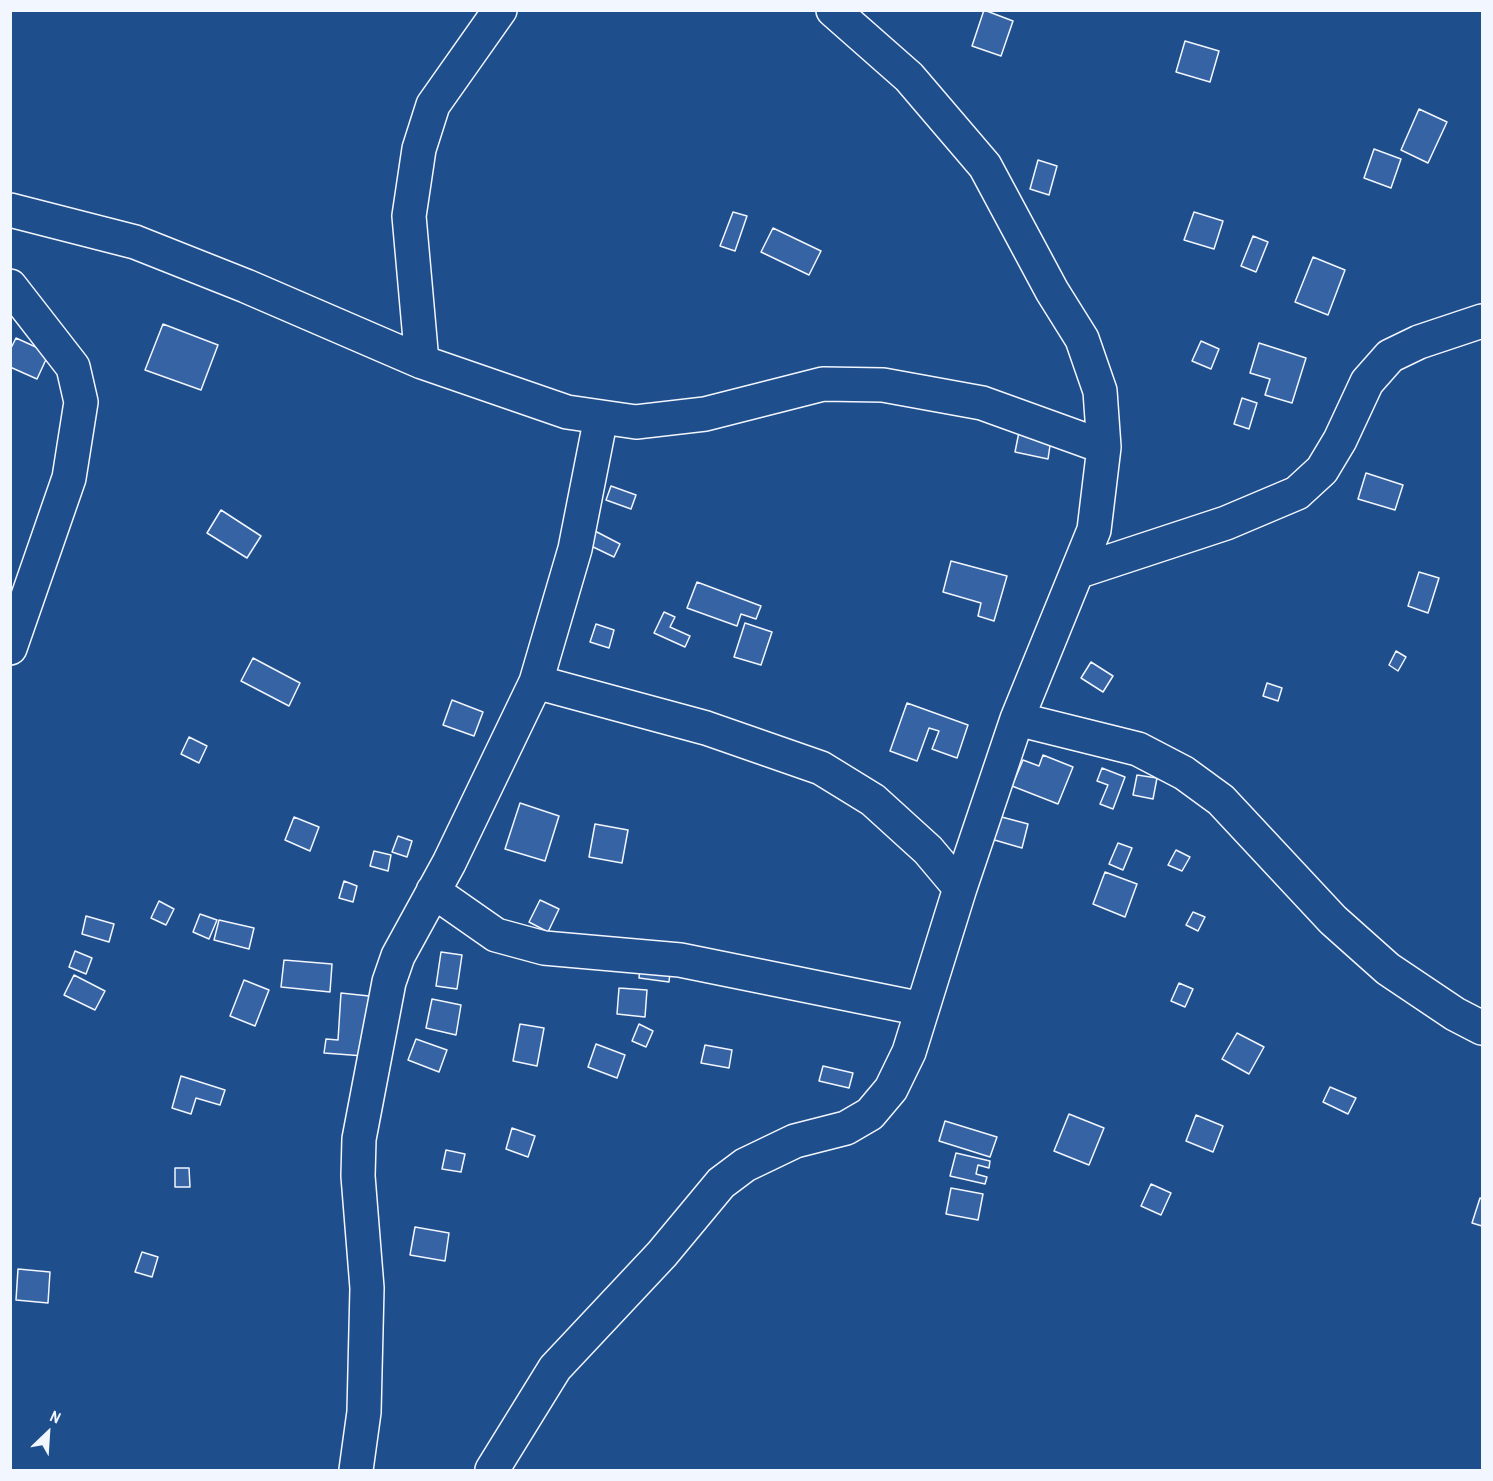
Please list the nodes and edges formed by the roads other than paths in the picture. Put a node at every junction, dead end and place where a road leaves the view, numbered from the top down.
1 (500, 10) edge
2 (833, 10) edge
3 (10, 210) edge
4 (10, 286) edge
5 (1482, 321) edge
6 (422, 362) junction
7 (601, 417) junction
8 (1104, 447) junction
9 (1077, 572) junction
10 (10, 648) edge
11 (536, 682) junction
12 (1017, 719) junction
13 (960, 888) junction
14 (433, 891) junction
15 (922, 1009) junction
16 (1482, 1028) edge
17 (356, 1470) edge
18 (492, 1470) edge

1 - 6 street
2 - 8 street
3 - 6 street
4 - 10 street
5 - 9 street
6 - 7 street
7 - 8 street
7 - 11 street
8 - 9 street
9 - 12 street
11 - 13 street
11 - 14 street
12 - 13 street
12 - 16 street
13 - 15 street
14 - 15 street
14 - 17 street
15 - 18 street

